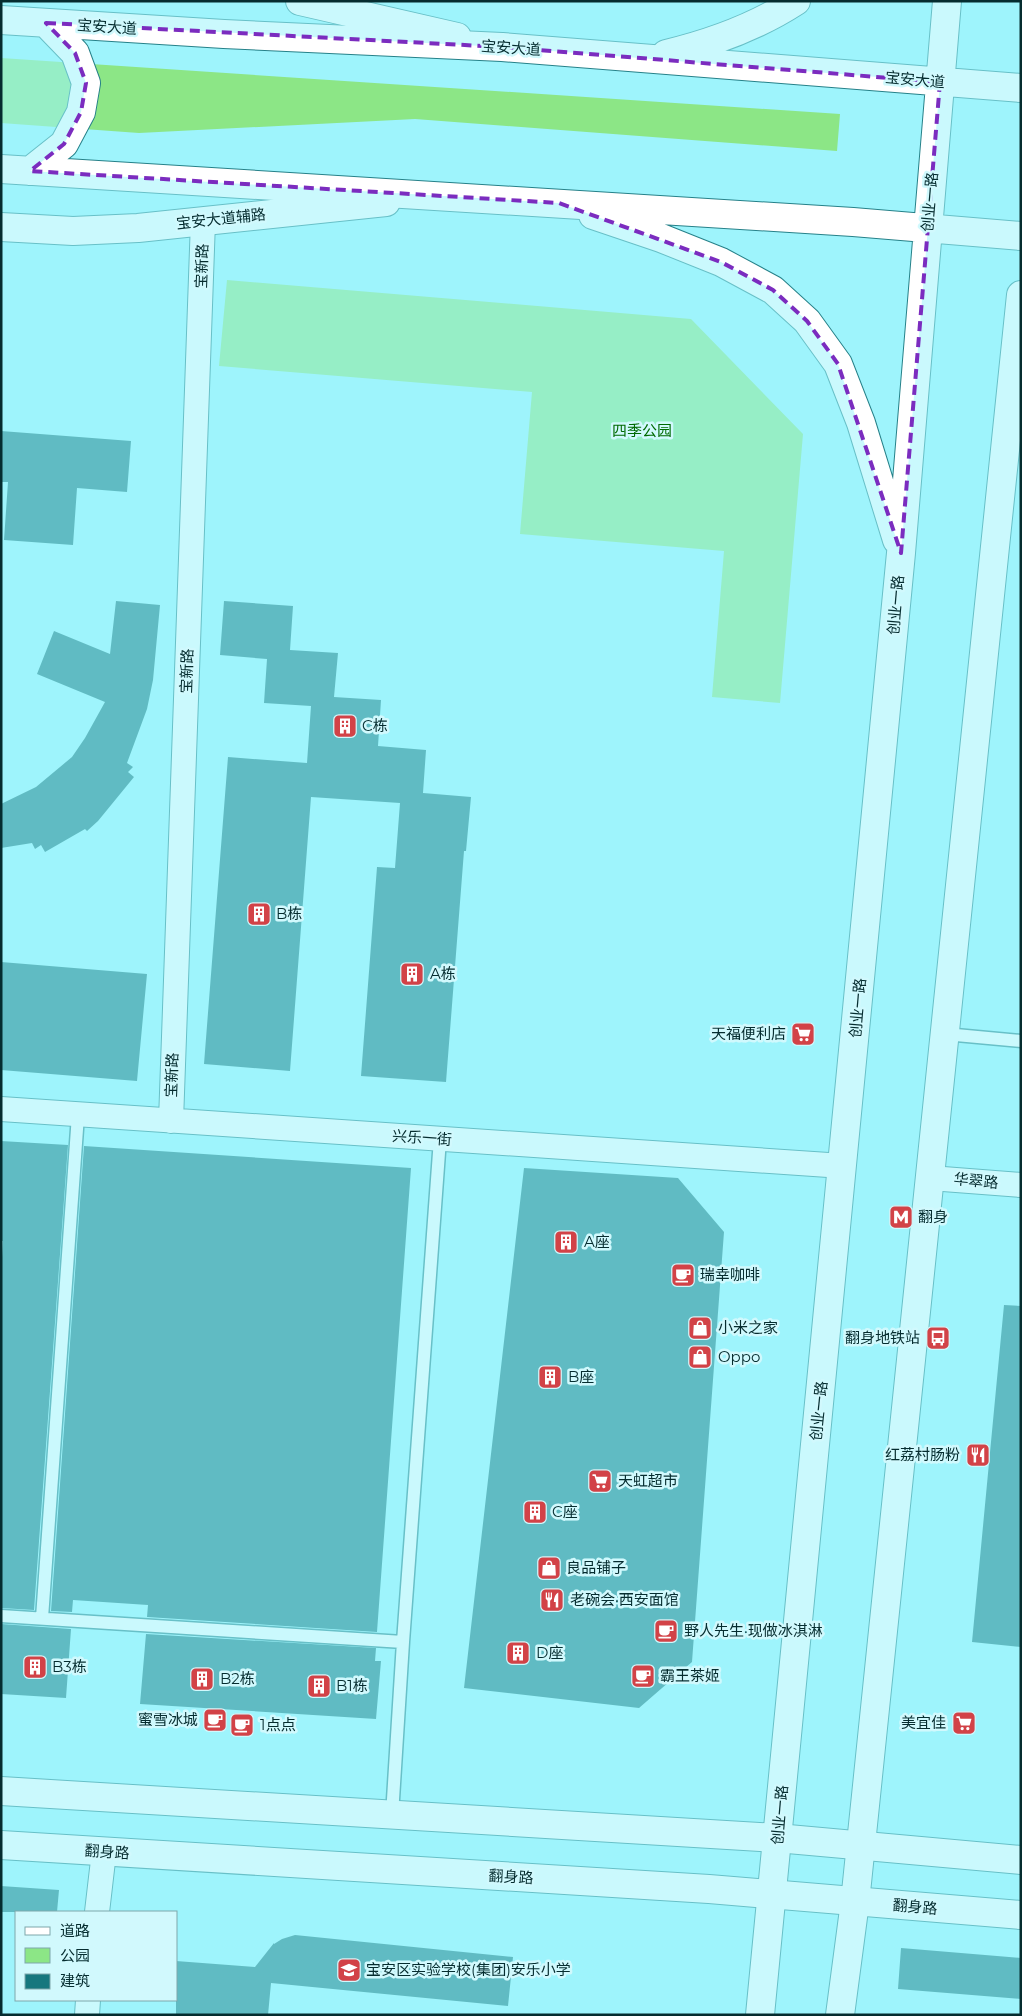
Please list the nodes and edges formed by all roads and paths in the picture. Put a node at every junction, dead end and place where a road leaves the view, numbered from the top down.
1 (300, 1) edge
2 (796, 1) edge
3 (947, 1) edge
4 (1, 20) edge
5 (46, 23) junction
6 (502, 47) junction
7 (645, 58) junction
8 (940, 82) junction
9 (1021, 88) edge
10 (1, 169) edge
11 (30, 171) junction
12 (441, 198) junction
13 (559, 203) junction
14 (203, 221) junction
15 (1, 226) edge
16 (928, 228) junction
17 (1021, 236) edge
18 (1021, 296) edge
19 (1021, 435) edge
20 (1000, 498) junction
21 (901, 553) junction
22 (945, 1034) junction
23 (1021, 1040) edge
24 (1, 1109) edge
25 (78, 1115) junction
26 (171, 1120) junction
27 (440, 1139) junction
28 (843, 1166) junction
29 (930, 1178) junction
30 (1021, 1185) edge
31 (1, 1616) edge
32 (42, 1618) junction
33 (403, 1642) junction
34 (1, 1791) edge
35 (392, 1815) junction
36 (777, 1838) junction
37 (861, 1844) junction
38 (1, 1845) edge
39 (104, 1852) junction
40 (1021, 1860) edge
41 (772, 1893) junction
42 (855, 1902) junction
43 (97, 1911) edge
44 (1021, 1916) edge
45 (88, 2001) edge
46 (87, 2015) edge
47 (760, 2015) edge
48 (840, 2015) edge

1 - 6 main road
2 - 7 main road
3 - 8 main road, 创业一路
4 - 5 main road, 宝安大道
5 - 6 main road, 宝安大道
5 - 11 main road
6 - 7 main road, 宝安大道
7 - 8 main road, 宝安大道
8 - 9 main road, 宝安大道
8 - 16 main road, 创业一路
10 - 11 main road
11 - 12 main road
12 - 13 main road
12 - 14 main road, 宝安大道辅路
13 - 16 main road
13 - 21 main road
14 - 15 main road, 宝安大道辅路
14 - 26 street, 宝新路
16 - 17 main road
16 - 21 main road, 创业一路
18 - 20 main road
19 - 20 main road
20 - 22 main road
21 - 28 main road, 创业一路
22 - 23 lane
22 - 29 main road
24 - 25 street, 兴乐一街
25 - 26 street, 兴乐一街
25 - 32 lane
26 - 27 street, 兴乐一街
27 - 28 street, 兴乐一街
27 - 33 lane
28 - 36 main road, 创业一路
29 - 30 street, 华翠路
29 - 37 main road
31 - 32 lane
32 - 33 lane
33 - 35 lane
34 - 35 main road
35 - 36 main road
36 - 37 main road
36 - 41 main road, 创业一路
37 - 40 main road
37 - 42 main road
38 - 39 main road, 翻身路
39 - 41 main road, 翻身路
39 - 43 street
41 - 42 main road, 翻身路
41 - 47 main road, 创业一路
42 - 44 main road, 翻身路
42 - 48 main road
45 - 46 street

